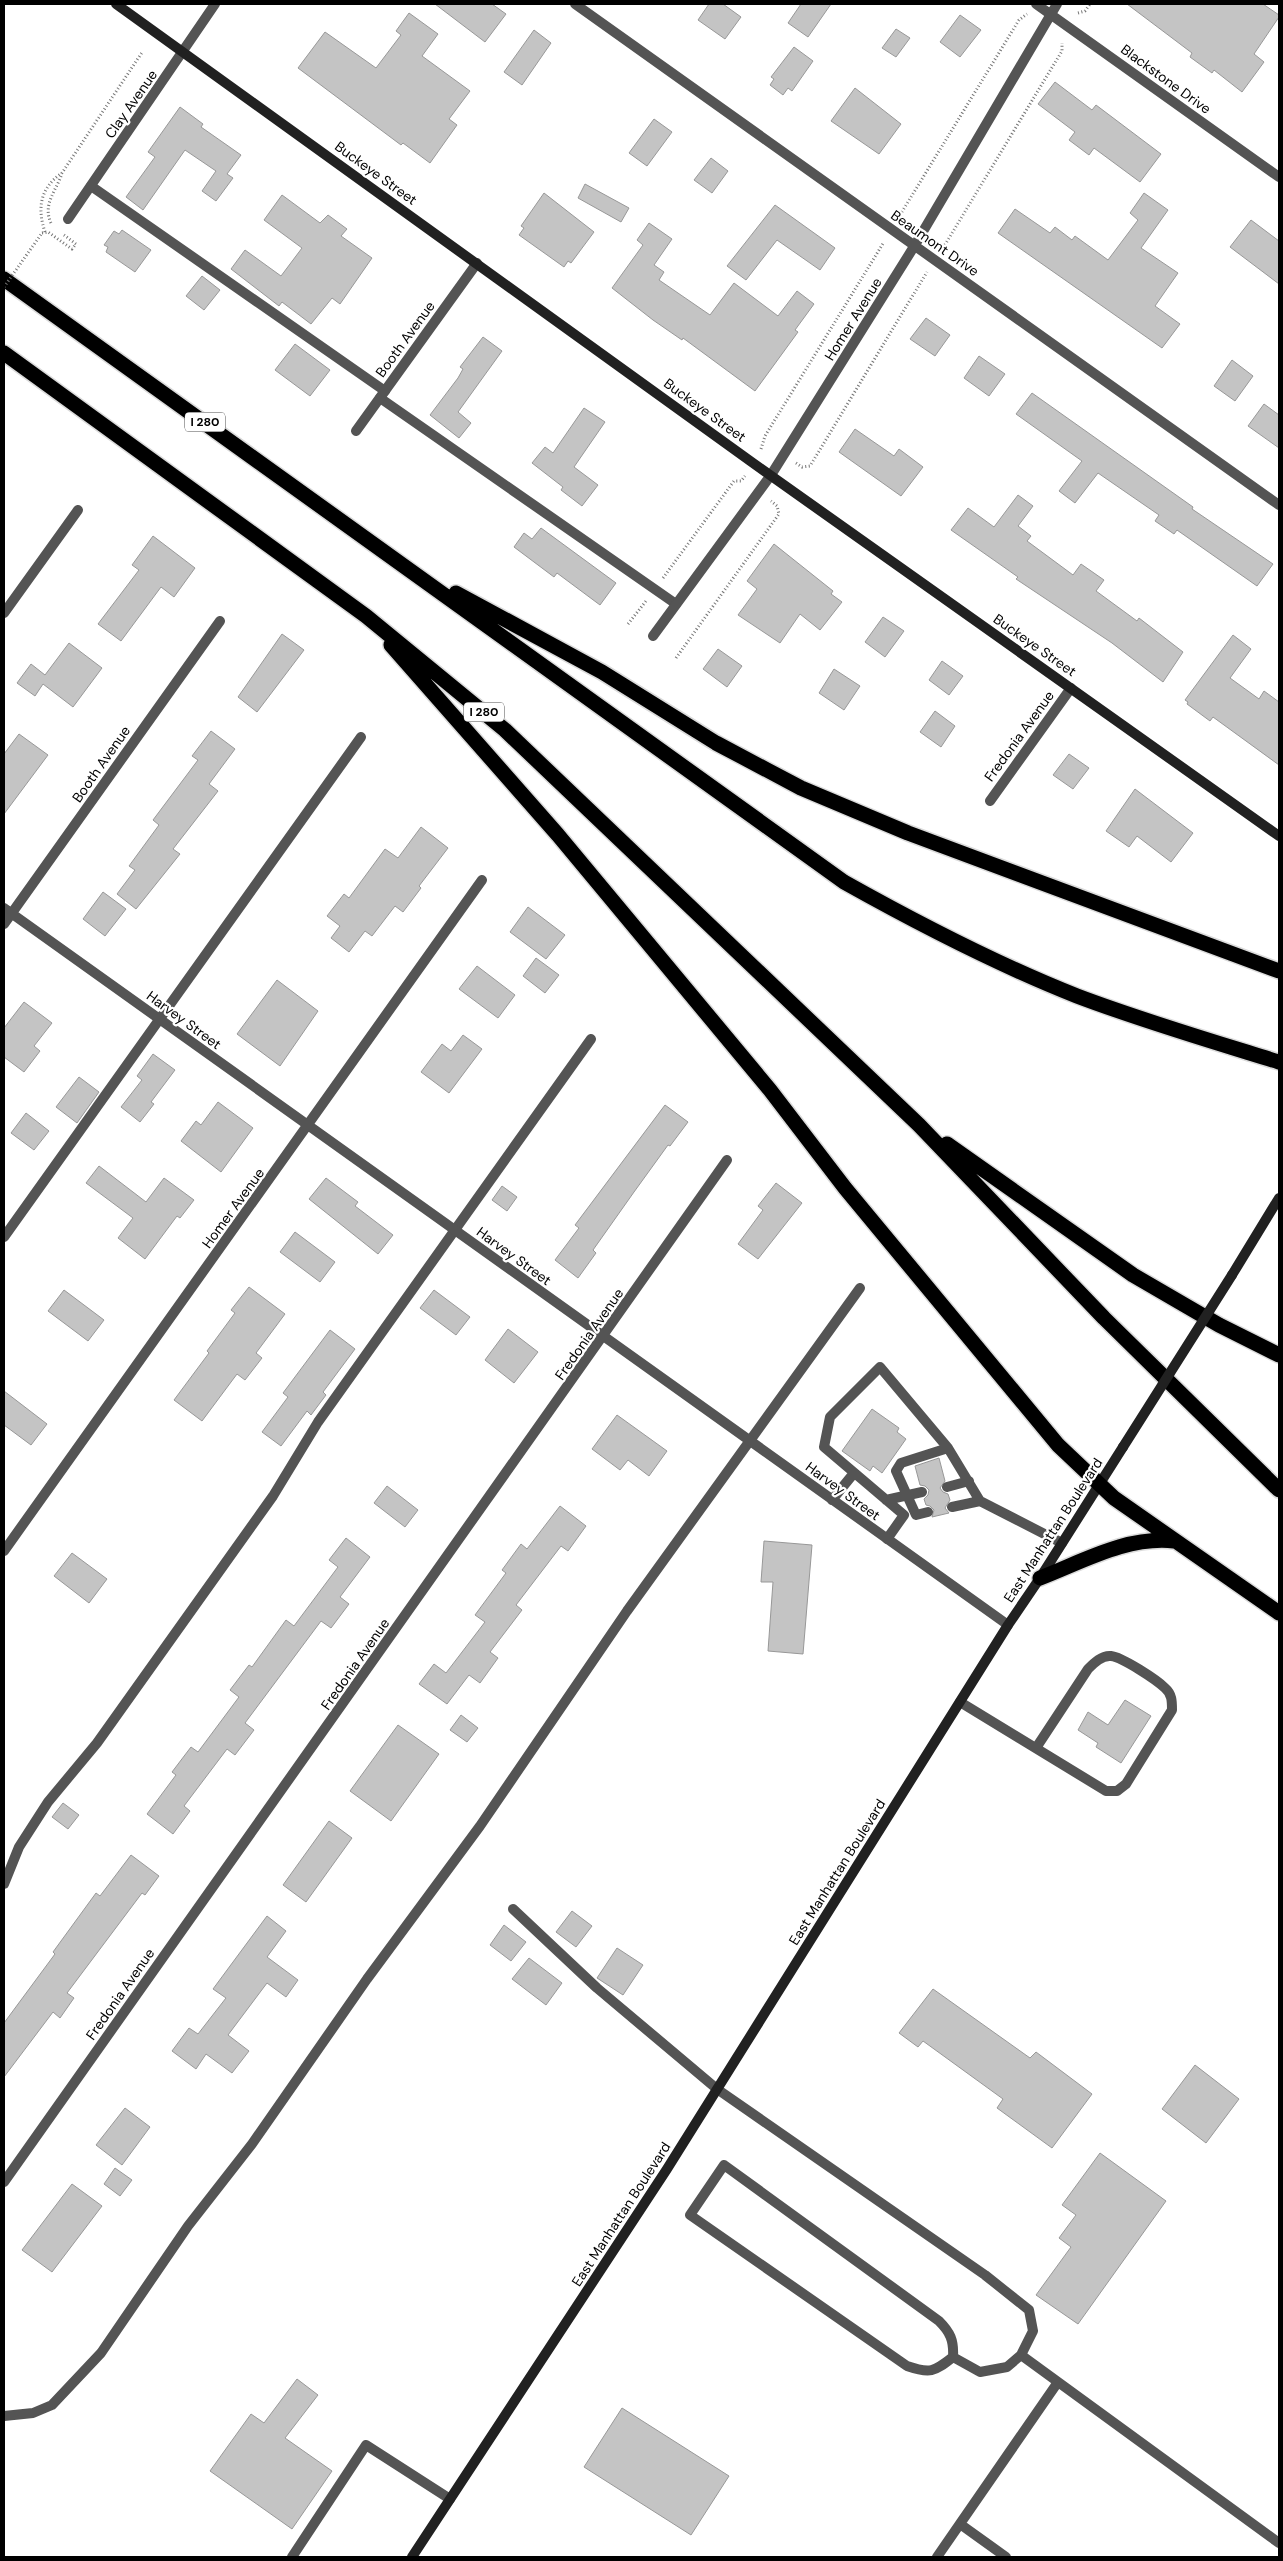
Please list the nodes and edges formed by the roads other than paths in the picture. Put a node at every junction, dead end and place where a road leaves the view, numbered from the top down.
1 (116, 4) edge
2 (215, 4) edge
3 (575, 4) edge
4 (1036, 4) edge
5 (1057, 4) edge
6 (1050, 14) junction
7 (184, 52) junction
8 (1279, 177) edge
9 (91, 186) junction
10 (68, 219) dead end
11 (915, 245) junction
12 (477, 263) junction
13 (4, 279) edge
14 (4, 353) edge
15 (383, 394) junction
16 (356, 431) dead end
17 (771, 475) junction
18 (1279, 505) edge
19 (78, 510) dead end
20 (406, 566) junction
21 (676, 604) junction
22 (4, 614) edge
23 (366, 616) junction
24 (220, 621) dead end
25 (654, 636) dead end
26 (1071, 688) junction
27 (362, 737) dead end
28 (990, 801) dead end
29 (1279, 836) edge
30 (482, 880) dead end
31 (7, 911) edge
32 (4, 924) edge
33 (1279, 971) edge
34 (158, 1019) junction
35 (591, 1039) dead end
36 (1279, 1062) edge
37 (919, 1125) junction
38 (309, 1126) junction
39 (727, 1160) dead end
40 (1279, 1198) edge
41 (455, 1231) junction
42 (4, 1237) edge
43 (860, 1288) dead end
44 (604, 1337) junction
45 (1279, 1355) edge
46 (751, 1442) junction
47 (948, 1448) junction
48 (854, 1472) junction
49 (969, 1481) junction
50 (1100, 1484) junction
51 (947, 1487) dead end
52 (1279, 1490) edge
53 (922, 1492) dead end
54 (907, 1495) junction
55 (832, 1500) junction
56 (886, 1500) junction
57 (980, 1501) junction
58 (952, 1506) dead end
59 (928, 1512) dead end
60 (887, 1539) junction
61 (1177, 1541) junction
62 (1062, 1544) junction
63 (4, 1551) edge
64 (1040, 1578) junction
65 (1279, 1613) edge
66 (1008, 1625) junction
67 (960, 1702) junction
68 (1036, 1748) junction
69 (4, 1884) edge
70 (513, 1909) dead end
71 (717, 2089) junction
72 (4, 2182) edge
73 (1021, 2356) junction
74 (953, 2357) junction
75 (1058, 2382) junction
76 (4, 2416) edge
77 (450, 2499) junction
78 (960, 2524) junction
79 (1279, 2543) edge
80 (292, 2557) edge
81 (412, 2557) edge
82 (937, 2557) edge
83 (1006, 2557) edge

1 - 7 street, Buckeye Street
2 - 7 street, Clay Avenue
3 - 11 street, Beaumont Drive
4 - 6 street, Blackstone Drive
5 - 6 street, Homer Avenue
6 - 8 street, Blackstone Drive
6 - 11 street, Homer Avenue
7 - 9 street, Clay Avenue
7 - 12 street, Buckeye Street
9 - 10 street, Clay Avenue
9 - 15 street
11 - 17 street, Homer Avenue
11 - 18 street, Beaumont Drive
12 - 15 street, Booth Avenue
12 - 17 street, Buckeye Street
13 - 20 highway, I 280
14 - 23 highway, I 280
15 - 16 street, Booth Avenue
15 - 21 street
17 - 21 street, Homer Avenue
17 - 26 street, Buckeye Street
19 - 22 street
20 - 33 highway
20 - 36 highway, I 280
21 - 25 street, Homer Avenue
23 - 37 highway, I 280
23 - 50 highway
24 - 31 street, Booth Avenue
26 - 28 street, Fredonia Avenue
26 - 29 street, Buckeye Street
27 - 34 street
30 - 38 street, Homer Avenue
31 - 32 street, Booth Avenue
31 - 34 street, Harvey Street
34 - 38 street, Harvey Street
34 - 42 street
35 - 41 street
37 - 45 highway
37 - 52 highway
38 - 41 street, Harvey Street
38 - 63 street, Homer Avenue
39 - 44 street, Fredonia Avenue
40 - 50 street, East Manhattan Boulevard, bridge
41 - 44 street, Harvey Street
41 - 69 street
43 - 46 street
44 - 46 street, Harvey Street
44 - 72 street, Fredonia Avenue
46 - 55 street, Harvey Street
46 - 76 street
47 - 48 street
47 - 49 street
47 - 54 street
48 - 55 street
48 - 56 street
49 - 51 street
49 - 57 street
50 - 61 highway
50 - 62 street, East Manhattan Boulevard
53 - 54 street
54 - 56 street
54 - 59 street
55 - 60 street, Harvey Street
56 - 60 street
57 - 58 street
57 - 62 street
60 - 66 street, Harvey Street
61 - 64 highway
61 - 65 highway
62 - 64 street, East Manhattan Boulevard
64 - 66 street, East Manhattan Boulevard
66 - 67 street, East Manhattan Boulevard
67 - 68 street
67 - 71 street, East Manhattan Boulevard
68 - 68 street
70 - 71 street
71 - 73 street
71 - 77 street, East Manhattan Boulevard
73 - 74 street
73 - 75 street
74 - 74 street
75 - 78 street
75 - 79 street
77 - 80 street
77 - 81 street, East Manhattan Boulevard
78 - 82 street
78 - 83 street

